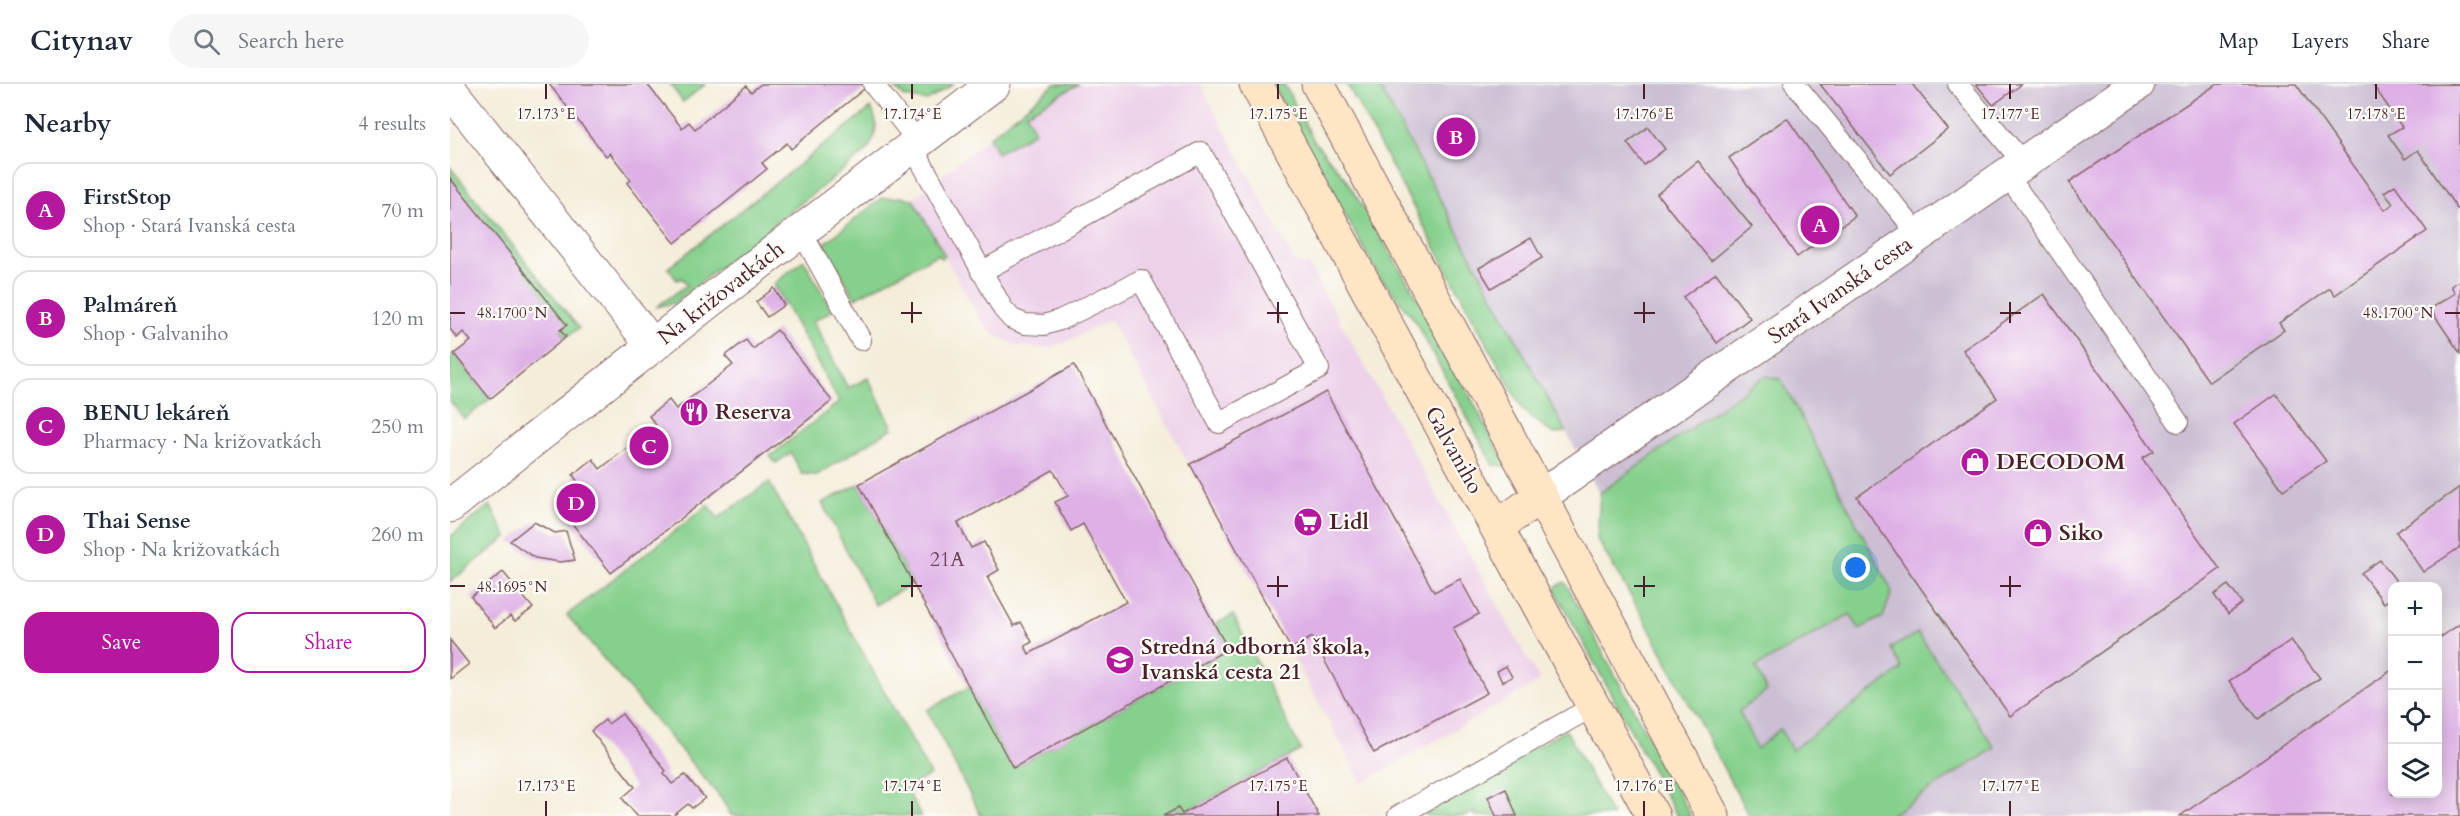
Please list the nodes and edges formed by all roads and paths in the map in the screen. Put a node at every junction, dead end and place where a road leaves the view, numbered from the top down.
1 (873, 84) edge
2 (994, 84) edge
3 (1256, 84) edge
4 (1318, 84) edge
5 (1795, 84) edge
6 (1958, 84) edge
7 (2138, 84) edge
8 (450, 90) edge
9 (915, 144) junction
10 (2015, 169) junction
11 (801, 231) junction
12 (1919, 235) junction
13 (981, 272) junction
14 (861, 340) dead end
15 (652, 346) junction
16 (2178, 422) dead end
17 (1541, 496) junction
18 (450, 506) edge
19 (1497, 527) junction
20 (1594, 706) junction
21 (1398, 816) edge
22 (1653, 816) edge
23 (1713, 816) edge

1 - 9 lane
2 - 9 street, Na križovatkách
3 - 19 main road, Galvaniho
4 - 17 main road
5 - 12 lane
6 - 10 lane
7 - 10 street, Stará Ivanská cesta
8 - 15 street
9 - 11 street, Na križovatkách
9 - 13 lane
10 - 12 street, Stará Ivanská cesta
10 - 16 lane
11 - 14 lane
11 - 15 street, Na križovatkách
12 - 17 street, Stará Ivanská cesta
13 - 13 lane
15 - 18 street, Na križovatkách
17 - 19 main road
17 - 23 main road
19 - 20 main road, Galvaniho
20 - 21 lane
20 - 22 main road, Galvaniho

